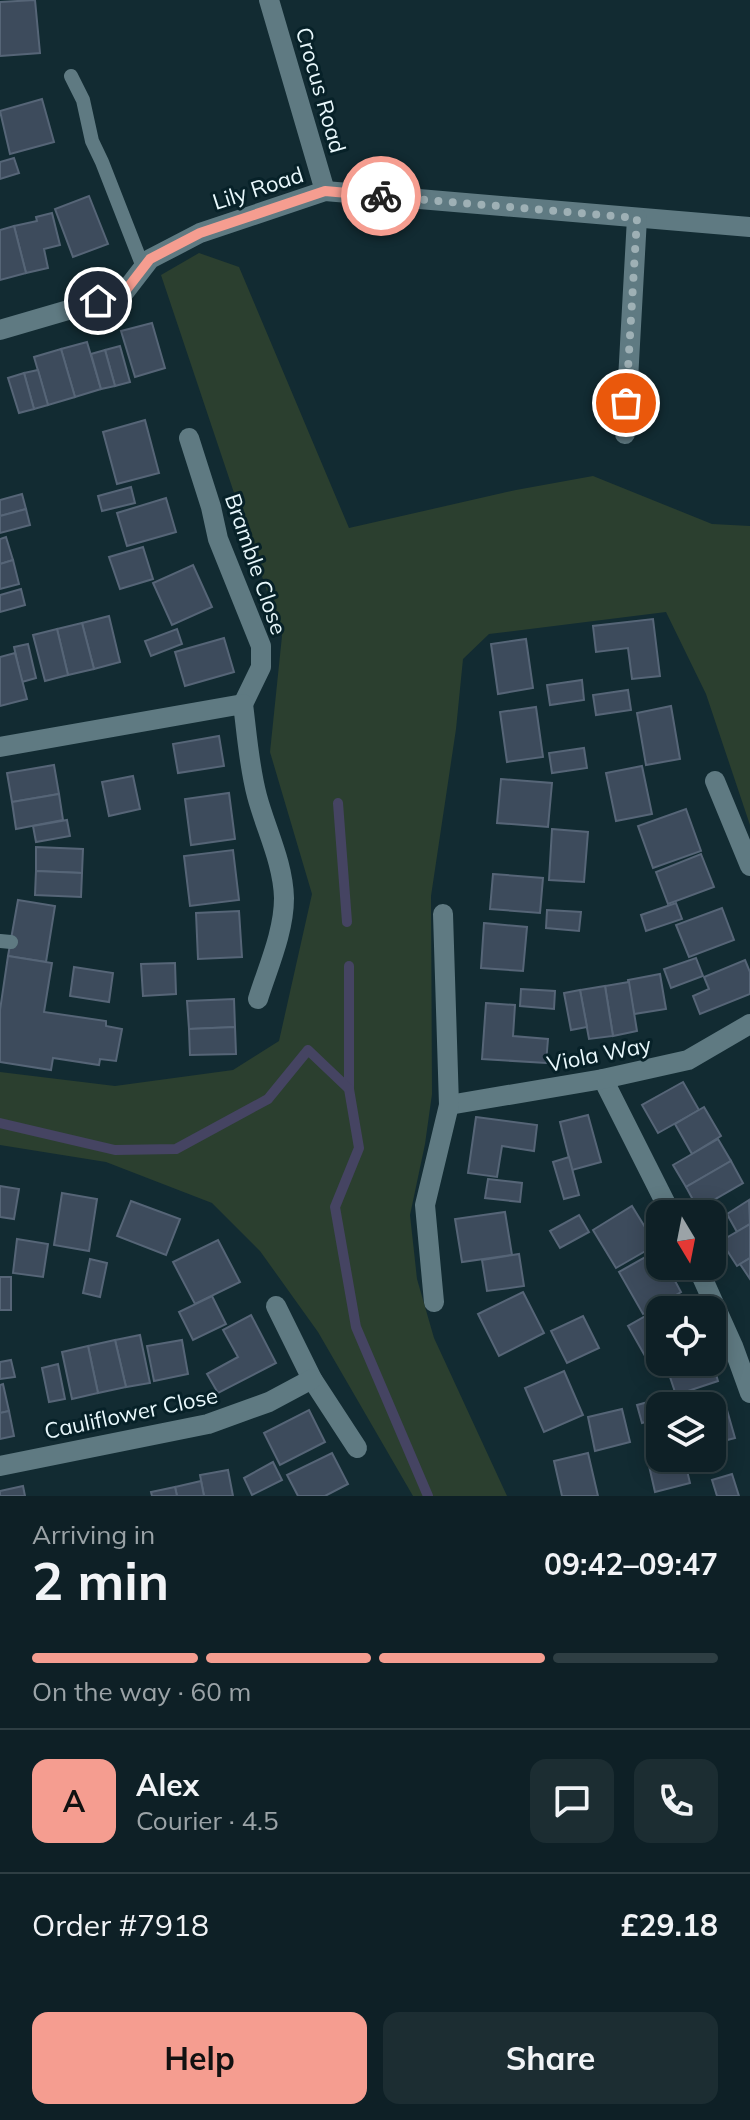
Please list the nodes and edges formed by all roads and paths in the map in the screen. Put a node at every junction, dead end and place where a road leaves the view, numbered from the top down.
1 (272, 1) edge
2 (71, 76) dead end
3 (325, 191) junction
4 (637, 218) junction
5 (750, 227) edge
6 (143, 267) junction
7 (0, 330) edge
8 (625, 434) dead end
9 (189, 438) dead end
10 (243, 704) junction
11 (0, 747) edge
12 (715, 781) dead end
13 (750, 866) edge
14 (443, 914) dead end
15 (258, 999) dead end
16 (750, 1024) edge
17 (603, 1079) junction
18 (449, 1105) junction
19 (664, 1200) edge
20 (703, 1280) edge
21 (434, 1302) dead end
22 (276, 1306) dead end
23 (312, 1379) junction
24 (750, 1393) edge
25 (357, 1448) dead end
26 (0, 1466) edge

1 - 3 street, Crocus Road
2 - 6 lane
3 - 4 street, Lily Road
3 - 6 street, Lily Road
4 - 5 street, Lily Road
4 - 8 street
6 - 7 street, Lily Road
9 - 10 street, Bramble Close
10 - 11 street
10 - 15 street
12 - 13 street
14 - 18 street
16 - 17 street, Viola Way
17 - 18 street, Viola Way
17 - 19 street
18 - 21 street
20 - 24 street
22 - 23 street
23 - 25 street
23 - 26 street, Cauliflower Close

